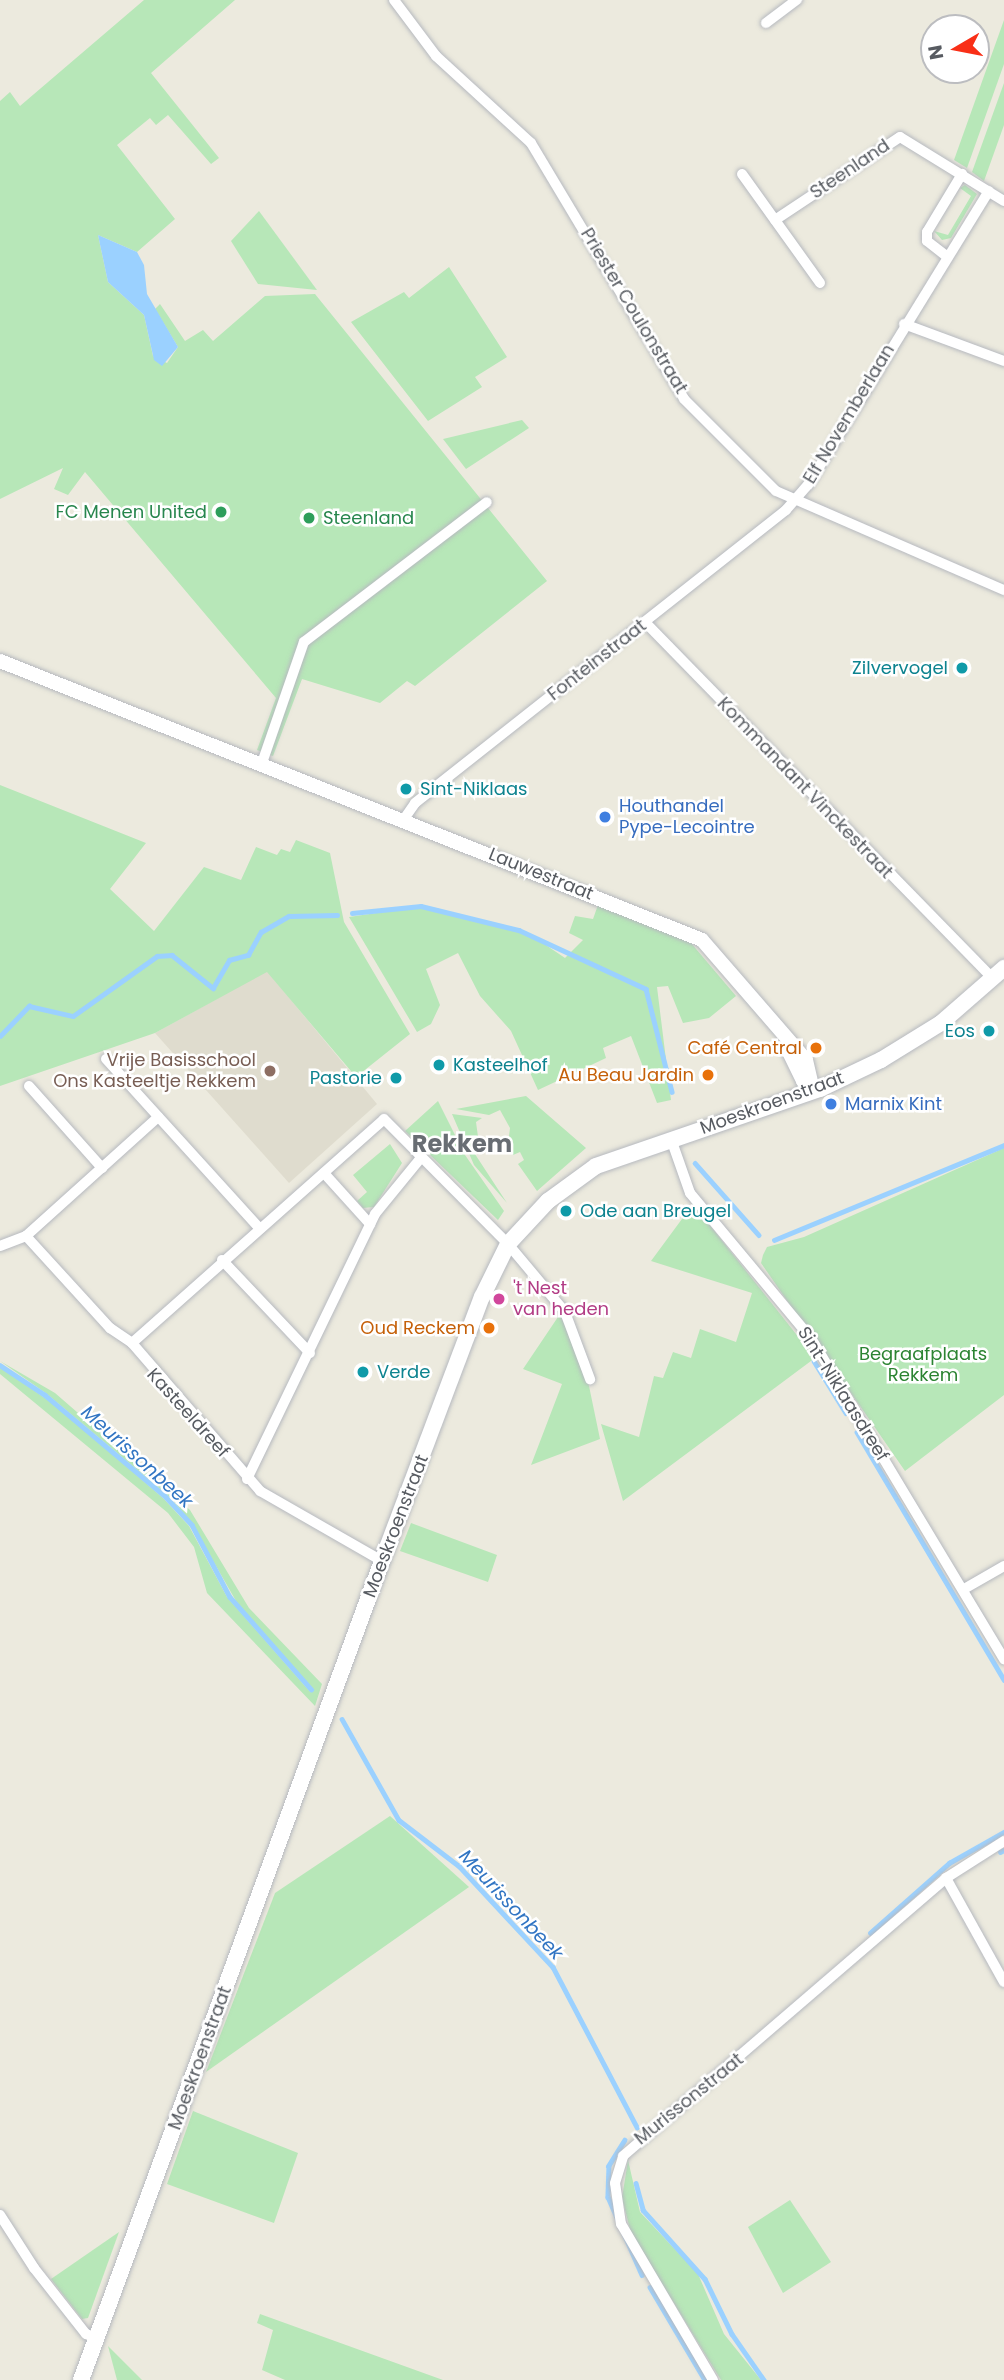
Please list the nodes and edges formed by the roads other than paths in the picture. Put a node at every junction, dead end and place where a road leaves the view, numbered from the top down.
1 (394, 0) edge
2 (797, 0) edge
3 (766, 23) dead end
4 (742, 174) dead end
5 (962, 174) junction
6 (989, 191) junction
7 (1004, 201) edge
8 (775, 220) junction
9 (945, 255) junction
10 (820, 283) dead end
11 (904, 324) junction
12 (1004, 360) edge
13 (488, 502) dead end
14 (792, 502) junction
15 (1004, 590) edge
16 (645, 622) junction
17 (0, 661) edge
18 (262, 763) junction
19 (404, 819) junction
20 (999, 974) edge
21 (106, 1059) dead end
22 (29, 1086) dead end
23 (816, 1087) junction
24 (158, 1117) junction
25 (671, 1139) junction
26 (420, 1159) junction
27 (102, 1168) junction
28 (324, 1173) junction
29 (370, 1224) junction
30 (259, 1228) junction
31 (26, 1236) junction
32 (506, 1241) junction
33 (0, 1246) edge
34 (222, 1260) junction
35 (132, 1343) junction
36 (310, 1353) junction
37 (590, 1379) dead end
38 (247, 1479) junction
39 (382, 1560) junction
40 (1004, 1566) edge
41 (964, 1589) junction
42 (1004, 1659) edge
43 (1004, 1842) edge
44 (946, 1878) junction
45 (1004, 1982) edge
46 (0, 2215) edge
47 (97, 2338) junction
48 (81, 2380) edge
49 (92, 2380) edge
50 (713, 2380) edge

1 - 14 street, Priester Coulonstraat
2 - 3 street
4 - 8 street
5 - 6 street, Steenland
5 - 8 street, Steenland
5 - 9 street
6 - 7 street, Steenland
6 - 9 street
8 - 10 street
9 - 11 street, Elf Novemberlaan
11 - 12 street, Elf Novemberlaan
11 - 14 street, Elf Novemberlaan
13 - 18 street
14 - 15 street, Priester Coulonstraat
14 - 16 street, Fonteinstraat
16 - 19 street, Fonteinstraat
16 - 20 street, Kommandant Vinckestraat
17 - 18 street, Lauwestraat
18 - 19 street, Lauwestraat
19 - 23 street, Lauwestraat
20 - 23 main road, Moeskroenstraat
21 - 24 street
22 - 27 street
23 - 25 main road, Moeskroenstraat
24 - 27 street
24 - 30 street
25 - 32 main road, Moeskroenstraat
25 - 41 street, Sint-Niklaasdreef
26 - 28 street
26 - 29 street
26 - 32 street
27 - 31 street
28 - 29 street
28 - 30 street
29 - 36 street
30 - 34 street
31 - 33 street
31 - 35 street
32 - 37 street
32 - 39 main road, Moeskroenstraat
34 - 35 street
34 - 36 street
35 - 38 street, Kasteeldreef
36 - 38 street
38 - 39 street, Kasteeldreef
39 - 47 main road, Moeskroenstraat
40 - 41 street
41 - 42 street, Sint-Niklaasdreef
43 - 44 street, Murissonstraat
44 - 45 street
44 - 50 street, Murissonstraat
46 - 47 street
47 - 48 main road, Moeskroenstraat
47 - 49 main road, Moeskroenstraat

